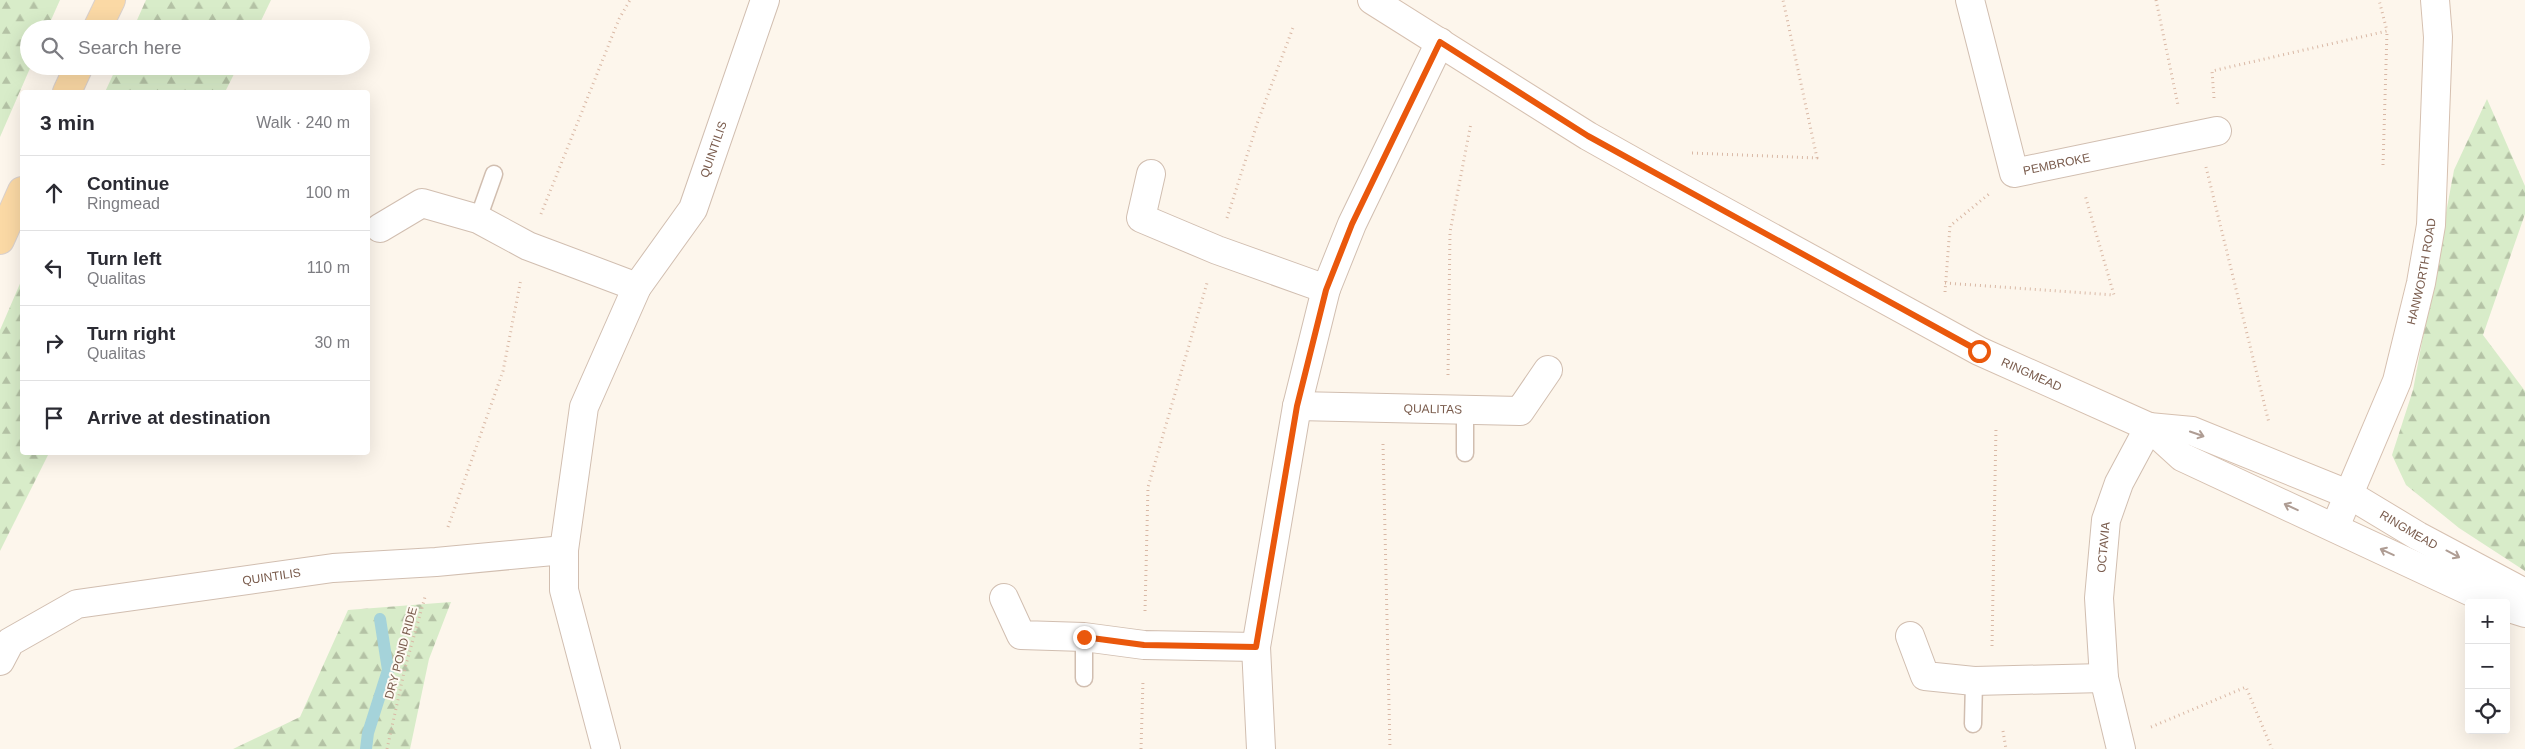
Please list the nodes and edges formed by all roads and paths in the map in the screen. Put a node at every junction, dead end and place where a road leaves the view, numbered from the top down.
1 (112, 0) edge
2 (765, 0) edge
3 (1372, 0) edge
4 (1783, 0) edge
5 (1970, 0) edge
6 (2156, 0) edge
7 (2379, 0) edge
8 (2435, 0) edge
9 (102, 20) edge
10 (1294, 25) dead end
11 (2387, 31) junction
12 (1440, 42) junction
13 (75, 75) edge
14 (68, 90) edge
15 (1471, 123) dead end
16 (2200, 135) junction
17 (1684, 153) dead end
18 (2075, 160) junction
19 (2383, 165) dead end
20 (2014, 173) junction
21 (494, 174) dead end
22 (1151, 174) dead end
23 (20, 195) edge
24 (478, 219) junction
25 (380, 228) dead end
26 (0, 240) edge
27 (1217, 250) junction
28 (1945, 283) junction
29 (637, 287) junction
30 (1326, 290) junction
31 (1946, 298) dead end
32 (1548, 370) dead end
33 (1297, 406) junction
34 (1382, 408) junction
35 (1456, 411) junction
36 (1996, 427) dead end
37 (2149, 427) junction
38 (1465, 453) dead end
39 (2280, 466) junction
40 (2350, 495) junction
41 (2335, 527) junction
42 (564, 550) junction
43 (436, 562) junction
44 (2525, 593) edge
45 (1004, 598) dead end
46 (2487, 599) edge
47 (2510, 608) edge
48 (2525, 613) edge
49 (1910, 636) dead end
50 (1084, 637) junction
51 (1144, 645) junction
52 (1256, 647) junction
53 (0, 661) edge
54 (1084, 678) dead end
55 (2104, 678) junction
56 (1982, 681) junction
57 (1973, 724) dead end
58 (2119, 745) edge
59 (387, 749) edge
60 (606, 749) edge
61 (1141, 749) edge
62 (1261, 749) edge
63 (1390, 749) edge
64 (2006, 749) edge
65 (2272, 749) edge

1 - 9 main road
2 - 29 street, QUINTILIS
3 - 12 street, RINGMEAD
4 - 17 path
5 - 20 street, PEMBROKE
6 - 16 path
7 - 11 path
8 - 40 street, HANWORTH ROAD
10 - 27 path
11 - 16 path
11 - 19 path
12 - 30 street
12 - 37 street, RINGMEAD
13 - 14 main road
15 - 35 path
16 - 18 street, PEMBROKE
16 - 39 path
18 - 20 street, PEMBROKE
18 - 28 path
20 - 28 path
21 - 24 lane
22 - 27 street
23 - 26 main road
24 - 25 street
24 - 29 street
27 - 30 street
27 - 51 path
28 - 31 path
29 - 42 street, QUINTILIS
30 - 33 street
32 - 35 street, QUALITAS
33 - 34 street, QUALITAS
33 - 52 street
34 - 35 street, QUALITAS
34 - 63 path
35 - 38 lane
36 - 56 path
37 -> 39 street, RINGMEAD
41 -> 37 street, RINGMEAD
37 - 55 street, OCTAVIA
39 - 40 street, RINGMEAD
40 - 41 street, HANWORTH ROAD
40 -> 44 street, RINGMEAD
46 -> 41 street, RINGMEAD
42 - 43 street, QUINTILIS
42 - 60 street, QUINTILIS
43 - 53 street, QUINTILIS
43 - 59 path, DRY POND RIDE
45 - 50 street
47 - 48 street
49 - 56 street
50 - 51 street
50 - 54 lane
51 - 52 street
51 - 61 path
52 - 62 street
55 - 56 street
55 - 58 street, OCTAVIA
56 - 57 lane
56 - 64 path
58 - 65 path

